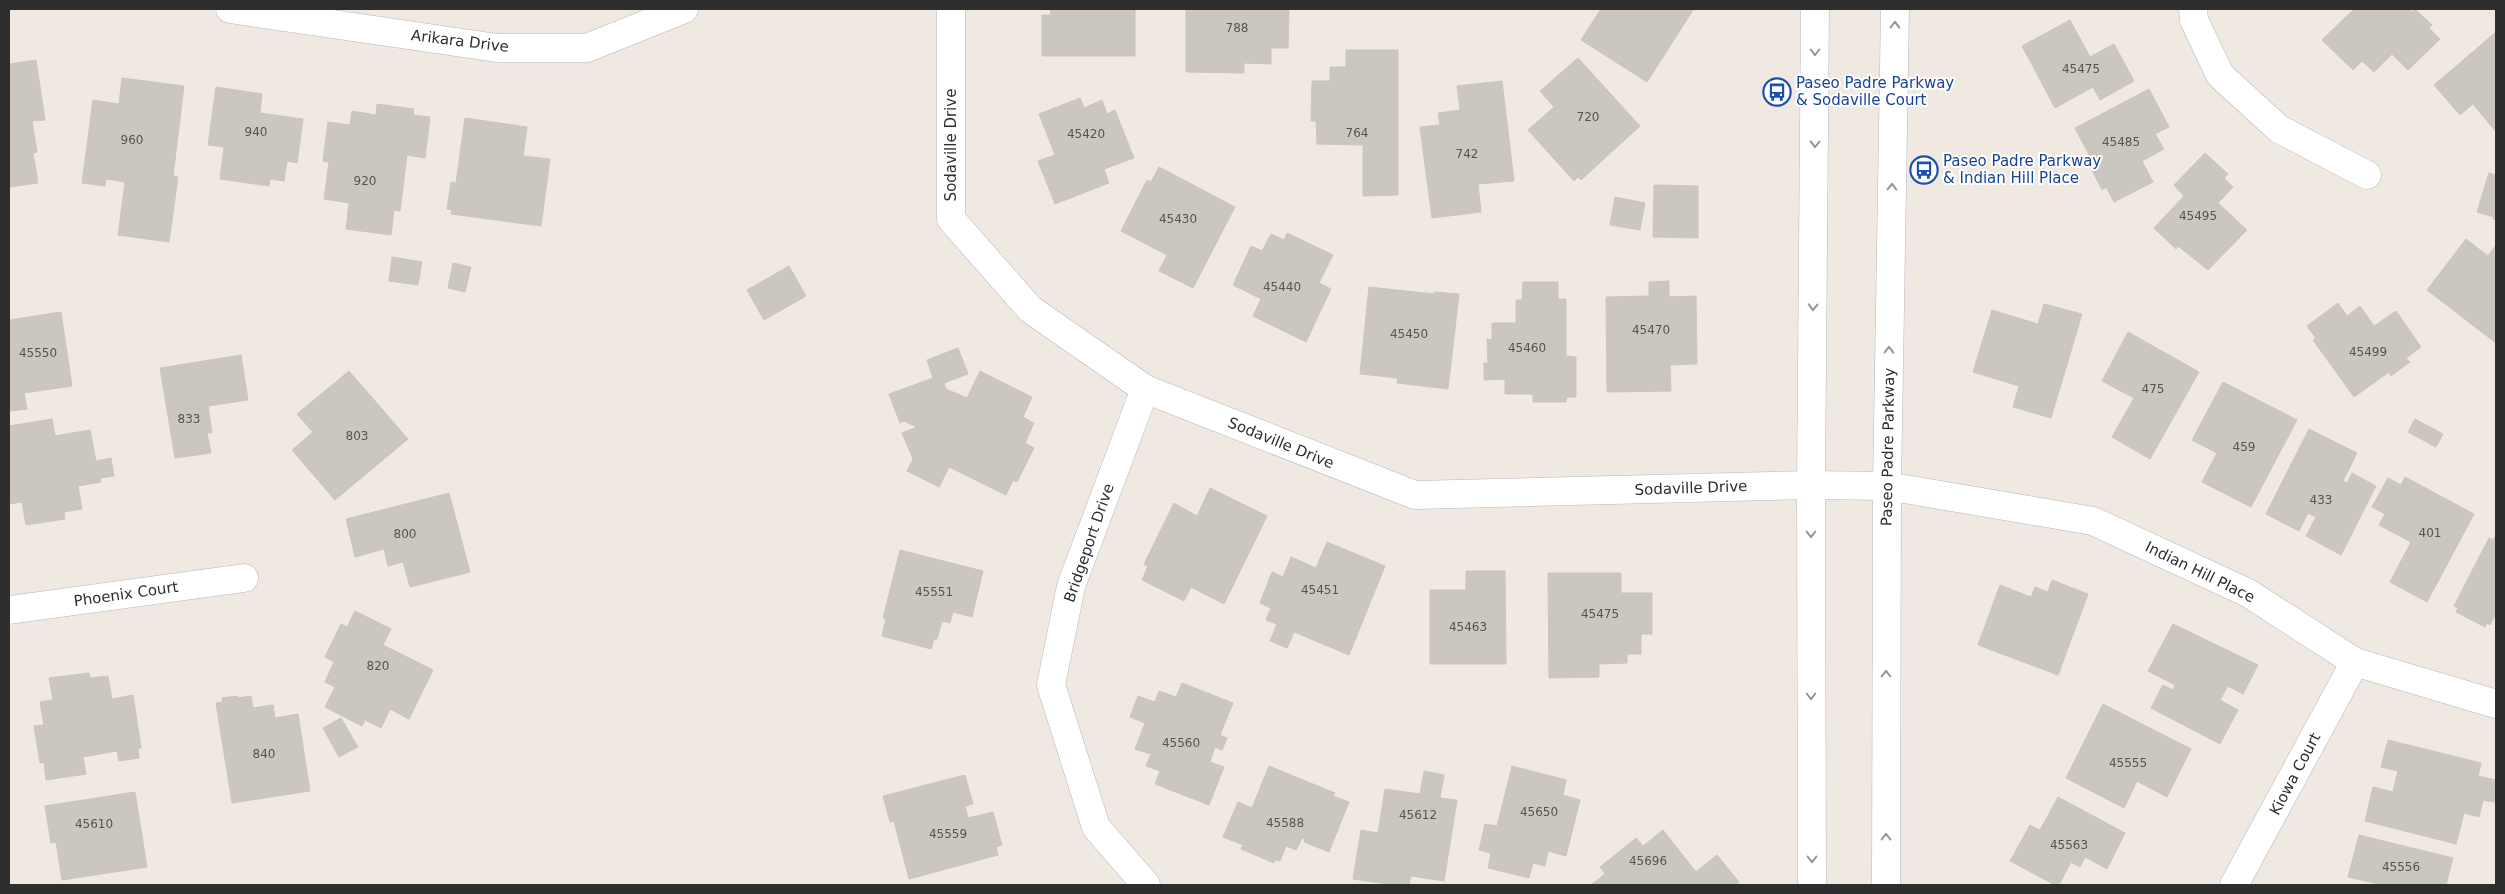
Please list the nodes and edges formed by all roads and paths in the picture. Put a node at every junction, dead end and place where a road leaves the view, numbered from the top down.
1 (230, 9) edge
2 (684, 9) edge
3 (951, 9) edge
4 (1815, 9) edge
5 (1895, 9) edge
6 (2193, 9) edge
7 (2367, 175) dead end
8 (1144, 389) junction
9 (1811, 485) junction
10 (1887, 486) junction
11 (244, 578) dead end
12 (9, 610) edge
13 (2355, 662) junction
14 (2496, 704) edge
15 (1146, 885) edge
16 (1812, 885) edge
17 (1886, 885) edge
18 (2234, 885) edge

1 - 2 street, Arikara Drive
3 - 8 street, Sodaville Drive
4 -> 9 street
10 -> 5 street, Paseo Padre Parkway
6 - 7 street
8 - 9 street, Sodaville Drive
8 - 15 street, Bridgeport Drive
9 - 10 street, Sodaville Drive
9 -> 16 street
10 - 13 street, Indian Hill Place
17 -> 10 street, Paseo Padre Parkway
11 - 12 street, Phoenix Court
13 - 14 street, Indian Hill Place
13 - 18 street, Kiowa Court

